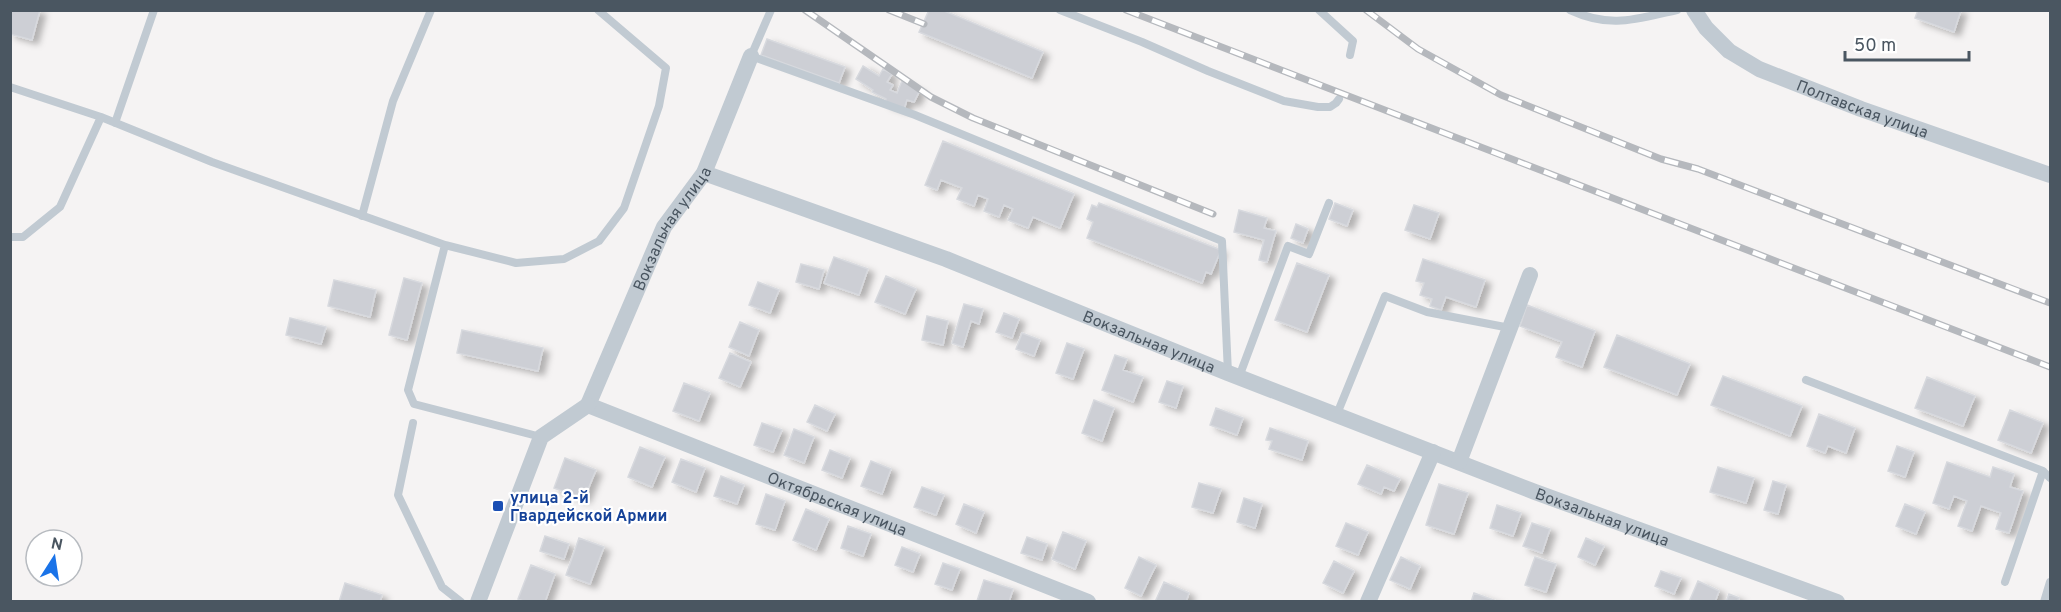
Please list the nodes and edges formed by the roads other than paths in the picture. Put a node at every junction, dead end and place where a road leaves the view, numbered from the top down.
1 (154, 10) edge
2 (431, 10) edge
3 (598, 10) edge
4 (771, 10) edge
5 (1060, 10) edge
6 (1319, 10) edge
7 (1570, 10) edge
8 (1677, 10) edge
9 (1694, 10) edge
10 (1350, 55) dead end
11 (751, 56) junction
12 (10, 87) edge
13 (1339, 99) dead end
14 (101, 117) junction
15 (115, 123) junction
16 (704, 173) junction
17 (2050, 175) edge
18 (1329, 204) dead end
19 (362, 216) junction
20 (10, 237) edge
21 (445, 245) junction
22 (1530, 274) dead end
23 (1510, 328) junction
24 (1233, 375) junction
25 (1806, 380) dead end
26 (588, 405) junction
27 (1337, 414) junction
28 (413, 423) dead end
29 (541, 437) junction
30 (1432, 452) junction
31 (1459, 462) junction
32 (2043, 471) junction
33 (2050, 478) edge
34 (2005, 582) dead end
35 (2050, 582) edge
36 (461, 602) edge
37 (478, 602) edge
38 (1088, 602) edge
39 (1368, 602) edge
40 (1837, 602) edge
41 (2044, 602) edge

1 - 15 lane
2 - 19 lane
3 - 21 lane
4 - 11 lane
5 - 13 lane
6 - 10 lane
7 - 8 lane
9 - 17 street, Полтавская улица
11 - 16 street
11 - 24 lane
12 - 14 lane
14 - 15 lane
14 - 20 lane
15 - 19 lane
16 - 24 street, Вокзальная улица
16 - 26 street, Вокзальная улица
18 - 24 lane
19 - 21 lane
21 - 29 lane
22 - 23 street
23 - 27 lane
23 - 31 street
24 - 27 street, Вокзальная улица
25 - 32 lane
26 - 29 street
26 - 38 street, Октябрьская улица
27 - 30 street, Вокзальная улица
28 - 36 lane
29 - 37 street
30 - 31 street, Вокзальная улица
30 - 39 street
31 - 40 street, Вокзальная улица
32 - 33 lane
32 - 34 lane
35 - 41 lane

